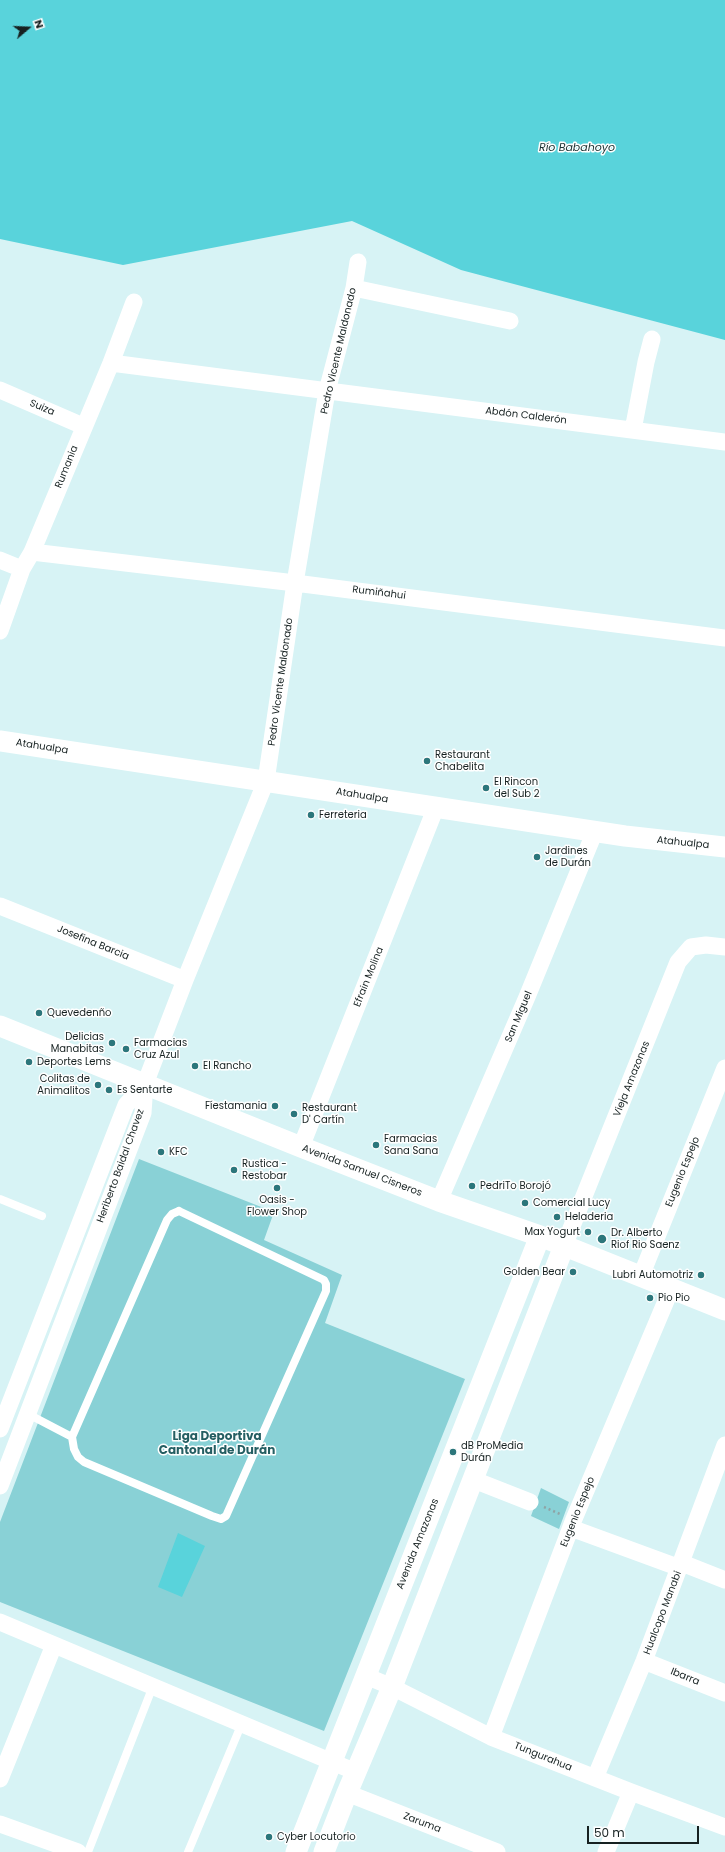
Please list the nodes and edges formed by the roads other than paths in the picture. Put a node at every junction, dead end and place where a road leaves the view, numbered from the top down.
1 (358, 262) dead end
2 (354, 288) junction
3 (134, 302) dead end
4 (510, 321) dead end
5 (652, 339) dead end
6 (111, 363) junction
7 (0, 390) edge
8 (328, 390) junction
9 (83, 426) junction
10 (633, 430) junction
11 (725, 442) edge
12 (32, 552) junction
13 (0, 560) edge
14 (22, 569) junction
15 (295, 583) junction
16 (0, 631) edge
17 (725, 638) edge
18 (0, 741) edge
19 (266, 781) junction
20 (436, 807) junction
21 (595, 831) junction
22 (725, 847) edge
23 (0, 906) edge
24 (725, 947) edge
25 (185, 980) junction
26 (0, 1026) edge
27 (725, 1068) edge
28 (145, 1084) junction
29 (301, 1147) junction
30 (0, 1199) edge
31 (439, 1201) junction
32 (42, 1216) dead end
33 (540, 1236) junction
34 (564, 1246) junction
35 (641, 1276) junction
36 (670, 1289) junction
37 (725, 1310) edge
38 (28, 1414) junction
39 (0, 1429) edge
40 (72, 1437) junction
41 (725, 1445) edge
42 (722, 1462) edge
43 (474, 1480) junction
44 (0, 1486) edge
45 (530, 1502) road end
46 (572, 1524) junction
47 (681, 1566) junction
48 (725, 1580) edge
49 (0, 1622) edge
50 (54, 1645) junction
51 (644, 1661) junction
52 (366, 1676) junction
53 (153, 1686) junction
54 (392, 1687) junction
55 (725, 1693) edge
56 (242, 1722) junction
57 (491, 1737) junction
58 (332, 1761) junction
59 (356, 1772) junction
60 (595, 1778) junction
61 (0, 1779) edge
62 (631, 1792) junction
63 (347, 1793) junction
64 (0, 1824) edge
65 (725, 1827) edge
66 (78, 1852) edge
67 (88, 1852) edge
68 (188, 1852) edge
69 (296, 1852) edge
70 (324, 1852) edge
71 (497, 1852) edge
72 (606, 1852) edge

1 - 2 street, Pedro Vicente Maldonado
2 - 4 street
2 - 8 street, Pedro Vicente Maldonado
3 - 6 street, Rumania
5 - 10 street
6 - 8 street, Abdón Calderón
6 - 9 street, Rumania
7 - 9 street, Suiza
8 - 10 street, Abdón Calderón
8 - 15 street, Pedro Vicente Maldonado
9 - 12 street, Rumania
10 - 11 street, Abdón Calderón
12 - 14 street, Rumania
12 - 15 street, Rumiñahui
13 - 14 street
14 - 16 street, Rumania
15 - 17 street, Rumiñahui
15 - 19 street, Pedro Vicente Maldonado
18 - 19 street, Atahualpa
19 - 20 street, Atahualpa
19 - 25 street, Pedro Vicente Maldonado
20 - 21 street, Atahualpa
20 - 29 street, Efrain Molina
21 - 22 street, Atahualpa
21 - 31 street, San Miguel
23 - 25 street, Josefina Barcia
24 - 34 street, Vieja Amazonas
25 - 28 street, Pedro Vicente Maldonado
26 - 28 street, Avenida Samuel Cisneros
27 - 35 street, Eugenio Espejo
28 - 29 street, Avenida Samuel Cisneros
28 - 38 street, Heriberto Baidal Chavez
28 - 39 street, Heriberto Baidal Chavez
29 - 31 street, Avenida Samuel Cisneros
30 - 32 lane
31 - 33 street, Avenida Samuel Cisneros
33 - 34 street, Avenida Samuel Cisneros
33 - 52 street, Avenida Amazonas
34 - 35 street, Avenida Samuel Cisneros
34 - 43 street
35 - 36 street, Avenida Samuel Cisneros
36 - 37 street, Avenida Samuel Cisneros
36 - 46 street, Eugenio Espejo
38 - 40 lane
38 - 44 street, Heriberto Baidal Chavez
40 - 40 lane
41 - 42 street, Hualcopo Manabi
42 - 47 street, Hualcopo Manabi
43 - 45 street
43 - 54 street
46 - 47 street
46 - 57 street, Eugenio Espejo
47 - 48 street
47 - 51 street, Hualcopo Manabi
49 - 50 street
50 - 53 street
50 - 61 street
51 - 55 street, Ibarra
51 - 60 street, Hualcopo Manabi
52 - 54 street, Tungurahua
52 - 58 street, Avenida Amazonas
53 - 56 street
53 - 67 lane
54 - 57 street, Tungurahua
54 - 59 street
56 - 58 street
56 - 68 lane
57 - 60 street, Tungurahua
58 - 59 street
58 - 69 street, Avenida Amazonas
59 - 63 street
60 - 62 street, Tungurahua
62 - 65 street, Tungurahua
62 - 72 street
63 - 70 street
63 - 71 street, Zaruma
64 - 66 street

